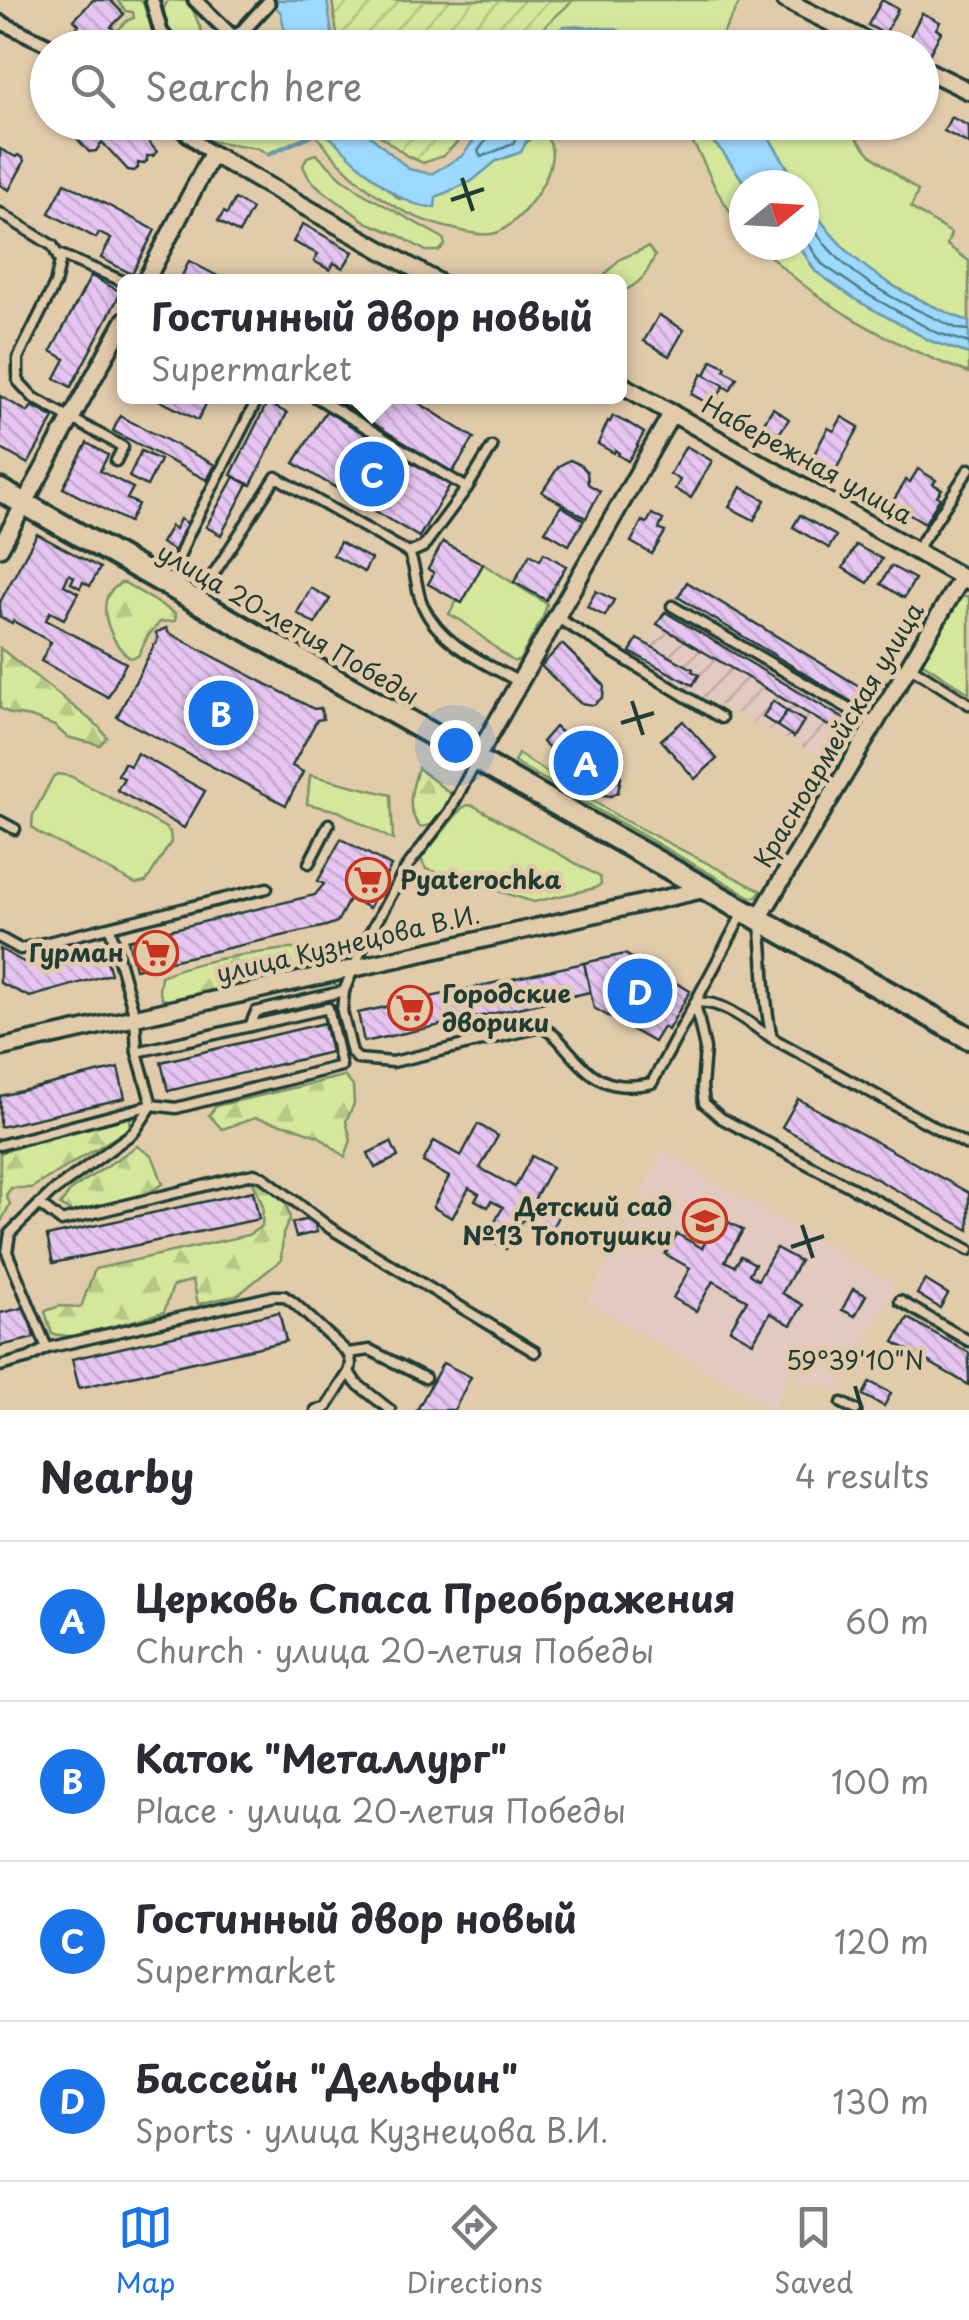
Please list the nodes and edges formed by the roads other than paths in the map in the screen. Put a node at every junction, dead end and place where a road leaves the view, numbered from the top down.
1 (152, 0) edge
2 (195, 0) edge
3 (785, 0) edge
4 (268, 3) dead end
5 (0, 22) edge
6 (160, 30) edge
7 (226, 30) edge
8 (244, 30) edge
9 (844, 30) edge
10 (30, 36) edge
11 (939, 76) edge
12 (969, 91) edge
13 (194, 140) edge
14 (212, 154) junction
15 (0, 213) edge
16 (58, 254) junction
17 (148, 274) edge
18 (424, 274) edge
19 (117, 279) edge
20 (117, 333) edge
21 (627, 388) edge
22 (255, 404) edge
23 (327, 404) edge
24 (672, 413) junction
25 (72, 418) junction
26 (492, 447) dead end
27 (116, 461) dead end
28 (969, 469) edge
29 (467, 488) junction
30 (0, 490) edge
31 (25, 504) junction
32 (0, 548) edge
33 (916, 551) junction
34 (409, 554) junction
35 (966, 579) edge
36 (187, 596) junction
37 (672, 606) dead end
38 (556, 618) junction
39 (910, 666) junction
40 (519, 682) junction
41 (969, 704) edge
42 (721, 718) dead end
43 (874, 724) junction
44 (476, 759) junction
45 (0, 821) edge
46 (329, 824) dead end
47 (15, 829) dead end
48 (309, 863) dead end
49 (267, 888) dead end
50 (706, 889) junction
51 (752, 914) junction
52 (110, 928) junction
53 (0, 938) edge
54 (354, 968) junction
55 (344, 991) junction
56 (695, 1004) junction
57 (134, 1017) junction
58 (250, 1026) junction
59 (772, 1038) junction
60 (969, 1038) edge
61 (0, 1048) edge
62 (137, 1052) junction
63 (152, 1105) junction
64 (0, 1144) edge
65 (969, 1146) edge
66 (40, 1204) junction
67 (5, 1234) edge
68 (969, 1250) edge
69 (900, 1301) dead end
70 (969, 1340) edge
71 (46, 1348) junction
72 (535, 1352) dead end
73 (348, 1353) junction
74 (0, 1366) edge
75 (349, 1372) junction
76 (425, 1378) dead end
77 (842, 1403) dead end
78 (327, 1409) edge
79 (316, 1410) edge
80 (390, 1410) edge
81 (856, 1410) edge

1 - 6 street
2 - 7 street
3 - 9 street
4 - 8 street
5 - 10 street
11 - 12 street
13 - 14 street
14 - 17 street
14 - 18 street
15 - 16 lane
16 - 19 lane
16 - 25 lane
20 - 25 street
21 - 24 street, Набережная улица
22 - 36 lane
23 - 29 lane
24 - 33 street, Набережная улица
24 - 38 street
25 - 27 lane
25 - 31 street
26 - 29 lane
28 - 33 lane
29 - 34 lane
30 - 31 street, улица 20-летия Победы
31 - 32 street
31 - 36 street, улица 20-летия Победы
33 - 35 street, Набережная улица
34 - 36 lane
34 - 40 lane
35 - 39 street, Красноармейская улица
36 - 44 street, улица 20-летия Победы
37 - 43 lane
38 - 40 street
38 - 42 lane
39 - 41 lane
39 - 43 street, Красноармейская улица
40 - 44 street
43 - 51 street, Красноармейская улица
44 - 50 street, улица 20-летия Победы
44 - 54 lane
45 - 47 lane
46 - 48 lane
49 - 52 lane
50 - 51 street, улица 20-летия Победы
50 - 54 street, улица Кузнецова В.И.
51 - 56 lane
51 - 59 lane
51 - 60 street, улица 20-летия Победы
52 - 53 lane
52 - 57 lane
54 - 55 lane
54 - 57 street, улица Кузнецова В.И.
55 - 56 lane
55 - 58 lane
56 - 59 lane
56 - 68 lane
57 - 61 street, улица Кузнецова В.И.
57 - 62 lane
58 - 62 lane
58 - 63 lane
59 - 65 lane
62 - 63 lane
63 - 64 lane
63 - 66 lane
66 - 67 lane
66 - 72 lane
67 - 71 lane
69 - 70 lane
71 - 73 lane
71 - 74 lane
73 - 75 lane
73 - 76 lane
75 - 78 lane
75 - 80 lane
77 - 81 lane
78 - 79 lane

